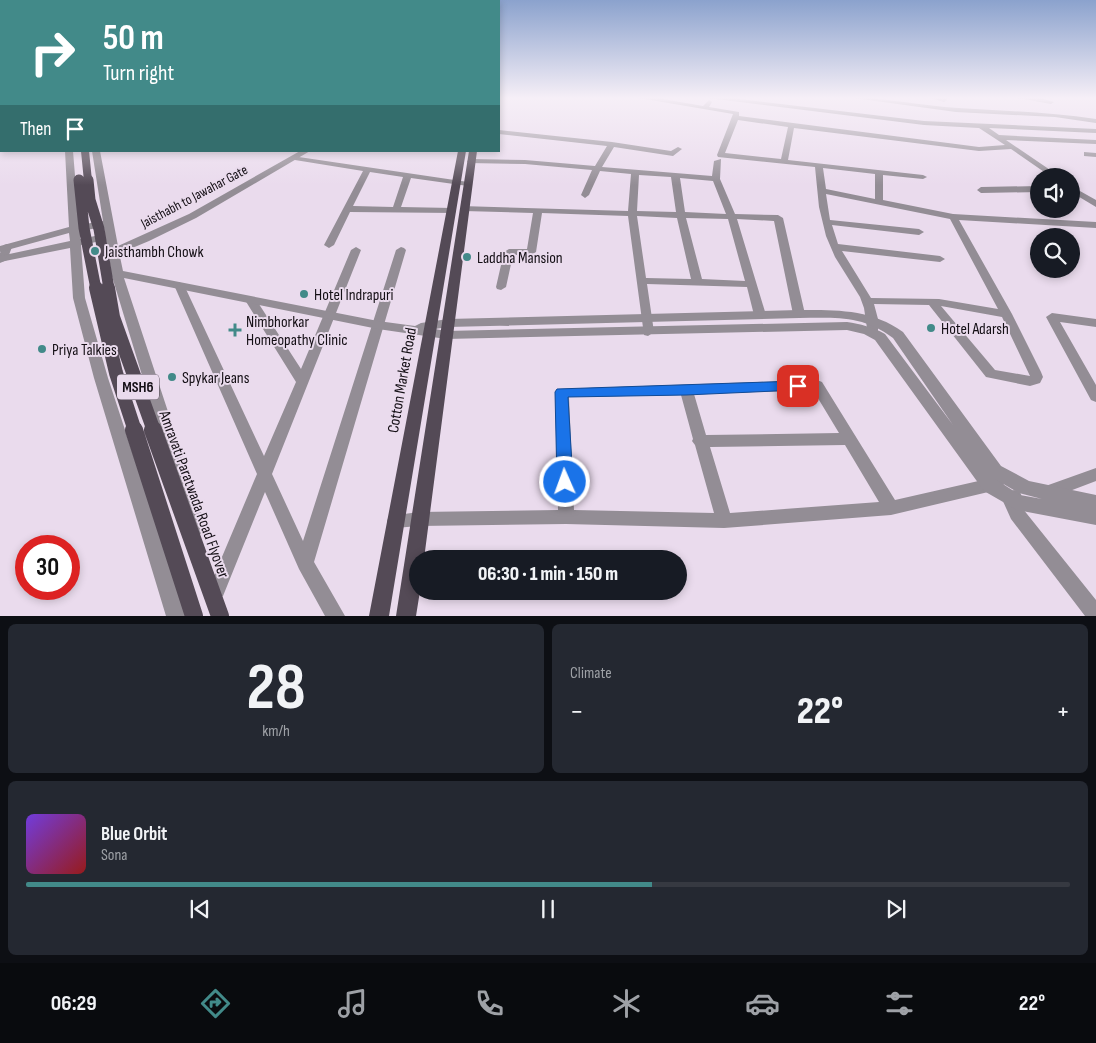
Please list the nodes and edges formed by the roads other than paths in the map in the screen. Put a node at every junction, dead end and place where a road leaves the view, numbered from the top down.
1 (732, 127) edge
2 (791, 127) joint
3 (983, 127) edge
4 (1033, 127) edge
5 (1096, 130) edge
6 (500, 132) edge
7 (998, 137) junction
8 (612, 144) junction
9 (1096, 144) edge
10 (1012, 147) junction
11 (678, 149) dead end
12 (69, 152) edge
13 (77, 152) edge
14 (85, 152) edge
15 (96, 152) edge
16 (304, 152) edge
17 (469, 155) edge
18 (295, 158) junction
19 (718, 161) dead end
20 (784, 162) junction
21 (819, 167) junction
22 (1043, 168) edge
23 (597, 169) junction
24 (368, 170) junction
25 (635, 172) junction
26 (878, 172) junction
27 (675, 175) junction
28 (408, 176) junction
29 (923, 177) dead end
30 (716, 179) junction
31 (463, 183) junction
32 (1030, 189) edge
33 (980, 190) dead end
34 (822, 191) junction
35 (1080, 194) edge
36 (585, 195) dead end
37 (879, 202) junction
38 (1096, 204) edge
39 (347, 209) junction
40 (458, 209) junction
41 (396, 210) junction
42 (538, 210) junction
43 (632, 214) junction
44 (681, 214) junction
45 (731, 215) junction
46 (954, 217) junction
47 (826, 222) junction
48 (108, 223) junction
49 (1096, 225) edge
50 (919, 232) dead end
51 (74, 236) junction
52 (110, 236) junction
53 (329, 245) dead end
54 (835, 247) junction
55 (356, 250) dead end
56 (401, 250) dead end
57 (114, 251) junction
58 (2, 255) edge
59 (940, 259) dead end
60 (76, 261) junction
61 (117, 273) junction
62 (642, 281) junction
63 (698, 282) junction
64 (751, 284) junction
65 (179, 285) junction
66 (501, 287) dead end
67 (251, 300) junction
68 (868, 301) junction
69 (932, 302) junction
70 (799, 314) junction
71 (1006, 314) junction
72 (760, 315) junction
73 (330, 316) junction
74 (1096, 323) edge
75 (378, 325) junction
76 (648, 325) junction
77 (873, 325) junction
78 (429, 329) junction
79 (447, 329) junction
80 (303, 383) junction
81 (686, 390) junction
82 (1095, 392) edge
83 (848, 439) junction
84 (699, 441) junction
85 (1096, 474) edge
86 (265, 476) junction
87 (1006, 479) junction
88 (990, 486) junction
89 (1025, 488) junction
90 (1010, 499) junction
91 (1044, 499) junction
92 (1096, 503) edge
93 (891, 508) junction
94 (566, 517) junction
95 (1096, 517) edge
96 (419, 519) junction
97 (395, 521) junction
98 (724, 522) junction
99 (305, 563) junction
100 (217, 590) junction
101 (1096, 614) edge
102 (176, 616) edge
103 (194, 616) edge
104 (220, 616) edge
105 (226, 616) edge
106 (336, 616) edge
107 (379, 616) edge
108 (406, 616) edge

1 - 20 street
2 - 10 street
2 - 20 street
3 - 7 street
4 - 5 street
6 - 8 street
7 - 9 street
7 - 10 street
8 - 11 street
8 - 23 street
10 - 22 street
12 - 51 street
13 - 103 main road, Amravati Paratwada Road Flyover, bridge
14 - 104 main road, Amravati Paratwada Road Flyover / MSH6, bridge
15 - 48 street
16 - 18 street, Jaisthabh to Jawahar Gate
17 - 23 street
17 - 31 main road, Cotton Market Road
18 - 24 street
18 - 57 street, Jaisthabh to Jawahar Gate
19 - 30 street
20 - 21 street
21 - 26 street
21 - 34 street
23 - 25 street
23 - 36 street
24 - 28 street
24 - 39 street
25 - 27 street
25 - 43 street
26 - 29 street
26 - 37 street
27 - 30 street
27 - 44 street
28 - 31 street
28 - 41 street
30 - 45 street
31 - 40 main road, Cotton Market Road
32 - 33 street
34 - 37 street
34 - 47 street
35 - 38 street
37 - 46 street
39 - 41 street
39 - 53 street
40 - 41 street
40 - 42 street
40 - 78 main road, Cotton Market Road
40 - 79 main road, Cotton Market Road
42 - 43 street
42 - 66 street
43 - 44 street
43 - 62 street
44 - 45 street
44 - 63 street
45 - 64 street
45 - 70 street
46 - 49 street
46 - 71 street
47 - 50 street
47 - 54 street
48 - 51 street
48 - 52 street
51 - 52 street
51 - 58 street
51 - 60 street
52 - 57 street
54 - 59 street
54 - 68 street
55 - 73 street
56 - 75 street
57 - 60 street, Jaisthabh to Jawahar Gate
57 - 61 street
60 - 102 street
61 - 65 street
61 - 100 street
62 - 63 street
62 - 76 street
63 - 64 street
64 - 72 street
65 - 67 street
65 - 86 street
67 - 73 street
67 - 80 street
68 - 69 street
68 - 77 street
69 - 71 street
69 - 71 street
70 - 72 street
70 - 77 street
72 - 76 street
73 - 75 street
73 - 80 street
74 - 82 street
75 - 78 street
75 - 99 street
76 - 77 street
76 - 79 street
77 - 87 street
77 - 88 street
78 - 79 street
78 - 97 main road, Cotton Market Road
79 - 96 main road, Cotton Market Road
80 - 86 street
81 - 83 street
81 - 84 street
81 - 94 street
83 - 84 street
83 - 93 street
84 - 98 street
85 - 91 street
86 - 99 street
86 - 100 street
87 - 88 street
87 - 89 street
88 - 90 street
88 - 93 street
89 - 90 street
89 - 91 street
90 - 91 street
90 - 101 street
91 - 92 street
91 - 95 street
93 - 98 street
94 - 96 street
94 - 98 street
96 - 97 street
96 - 108 main road, Cotton Market Road
97 - 107 main road, Cotton Market Road
99 - 106 street
100 - 105 street

